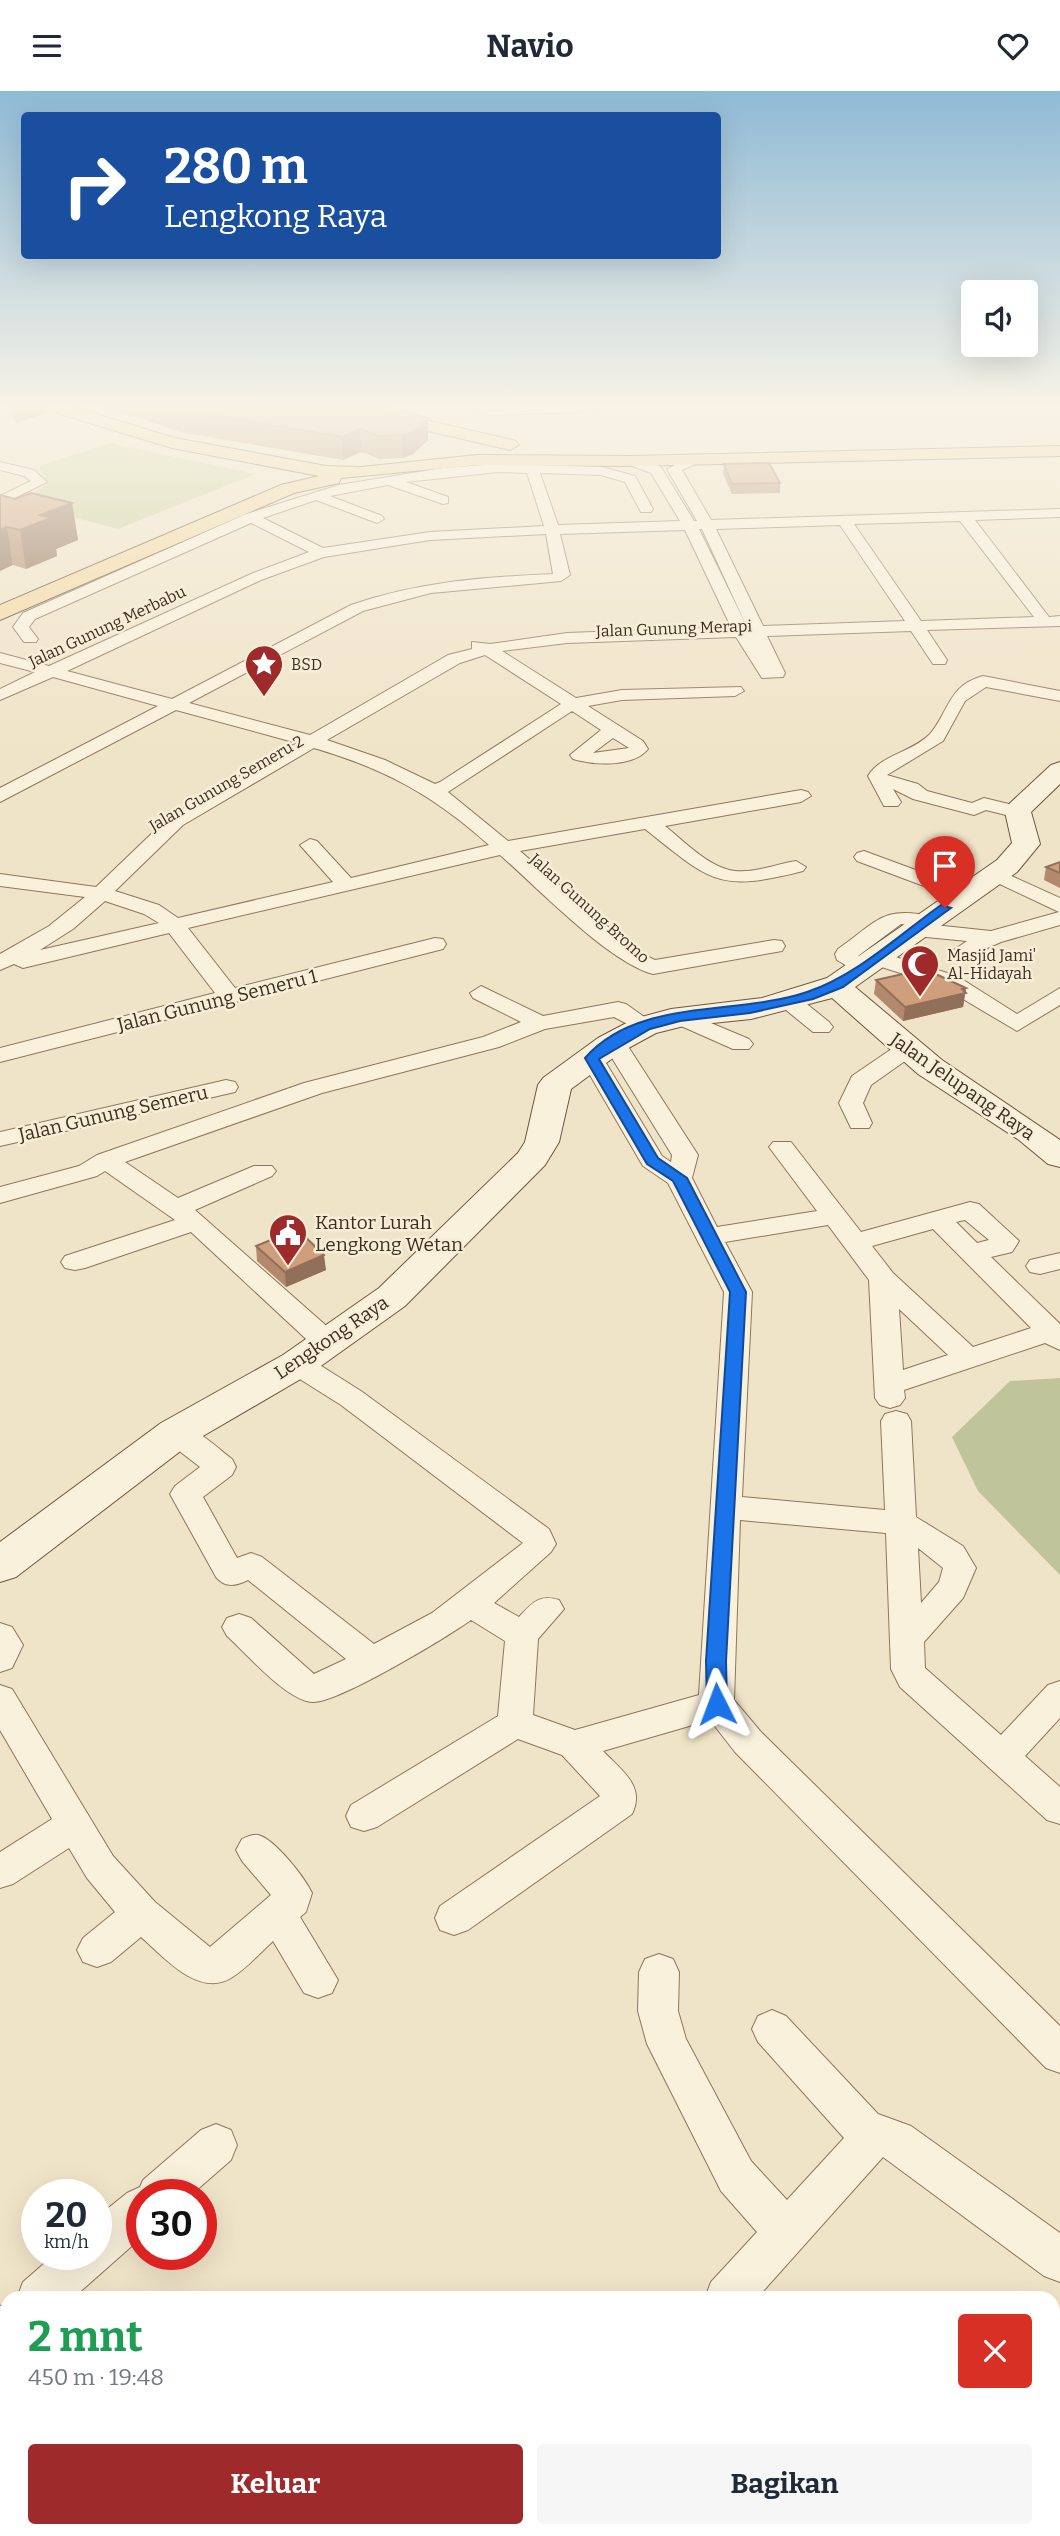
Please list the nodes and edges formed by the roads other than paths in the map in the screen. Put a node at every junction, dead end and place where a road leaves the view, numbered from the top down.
1 (169, 518) edge
2 (220, 518) edge
3 (249, 518) edge
4 (253, 518) edge
5 (548, 518) edge
6 (685, 518) edge
7 (703, 518) edge
8 (914, 518) edge
9 (966, 518) edge
10 (845, 521) junction
11 (707, 525) junction
12 (690, 526) junction
13 (552, 529) junction
14 (321, 553) junction
15 (0, 599) edge
16 (0, 613) edge
17 (1060, 615) edge
18 (1041, 616) junction
19 (1060, 621) edge
20 (915, 623) junction
21 (747, 629) junction
22 (30, 639) dead end
23 (483, 647) junction
24 (1, 656) edge
25 (939, 660) dead end
26 (57, 668) junction
27 (735, 691) dead end
28 (0, 695) edge
29 (1060, 696) edge
30 (179, 701) junction
31 (574, 704) junction
32 (613, 729) dead end
33 (312, 737) junction
34 (1060, 771) edge
35 (880, 779) junction
36 (441, 788) junction
37 (0, 796) edge
38 (801, 796) dead end
39 (891, 802) dead end
40 (1018, 812) junction
41 (649, 823) junction
42 (310, 845) dead end
43 (512, 847) junction
44 (864, 857) dead end
45 (796, 867) dead end
46 (994, 874) junction
47 (0, 880) edge
48 (348, 886) junction
49 (90, 894) junction
50 (963, 894) junction
51 (1060, 906) edge
52 (1060, 918) edge
53 (920, 926) junction
54 (174, 927) junction
55 (993, 937) junction
56 (435, 944) dead end
57 (774, 946) dead end
58 (0, 951) edge
59 (962, 953) dead end
60 (0, 964) edge
61 (859, 970) junction
62 (481, 993) dead end
63 (1060, 995) edge
64 (230, 997) junction
65 (789, 1000) junction
66 (540, 1023) junction
67 (821, 1027) dead end
68 (633, 1036) junction
69 (740, 1044) dead end
70 (907, 1049) junction
71 (0, 1055) edge
72 (226, 1087) dead end
73 (860, 1123) dead end
74 (668, 1128) junction
75 (636, 1132) junction
76 (0, 1139) edge
77 (782, 1147) dead end
78 (1059, 1154) edge
79 (106, 1160) junction
80 (263, 1171) dead end
81 (679, 1178) junction
82 (0, 1195) edge
83 (186, 1215) junction
84 (835, 1216) junction
85 (709, 1236) junction
86 (855, 1242) junction
87 (75, 1262) dead end
88 (883, 1279) junction
89 (1056, 1336) edge
90 (328, 1343) junction
91 (968, 1358) junction
92 (297, 1364) junction
93 (892, 1401) junction
94 (176, 1433) junction
95 (724, 1512) junction
96 (903, 1526) junction
97 (5, 1555) edge
98 (470, 1604) junction
99 (547, 1609) dead end
100 (239, 1627) dead end
101 (522, 1635) junction
102 (0, 1636) edge
103 (907, 1638) junction
104 (0, 1659) edge
105 (370, 1660) junction
106 (1060, 1695) edge
107 (0, 1699) edge
108 (717, 1704) junction
109 (515, 1723) junction
110 (575, 1745) junction
111 (1003, 1757) junction
112 (1060, 1809) edge
113 (364, 1816) dead end
114 (75, 1824) junction
115 (255, 1850) dead end
116 (0, 1872) edge
117 (141, 1914) junction
118 (278, 1915) junction
119 (454, 1919) dead end
120 (97, 1950) dead end
121 (659, 1972) dead end
122 (318, 1980) dead end
123 (772, 2029) dead end
124 (1060, 2054) edge
125 (872, 2138) junction
126 (216, 2145) dead end
127 (177, 2179) edge
128 (126, 2222) edge
129 (786, 2232) junction
130 (112, 2233) edge
131 (1060, 2260) edge
132 (71, 2270) edge
133 (47, 2291) edge
134 (733, 2291) edge

1 - 15 main road
2 - 16 main road
3 - 22 street
4 - 14 street
5 - 13 street
6 - 12 street
7 - 11 street
8 - 10 street, Jalan Gunung Merbabu
9 - 18 street
10 - 11 street, Jalan Gunung Merbabu
10 - 20 street
11 - 12 street, Jalan Gunung Merbabu
11 - 21 street
12 - 13 street, Jalan Gunung Merbabu
12 - 21 street
13 - 14 street, Jalan Gunung Merbabu
13 - 30 street
14 - 26 street, Jalan Gunung Merbabu
17 - 18 street, Jalan Gunung Merapi
18 - 20 street, Jalan Gunung Merapi
19 - 20 street, Jalan Gunung Merapi
20 - 21 street, Jalan Gunung Merapi
20 - 25 street
21 - 23 street, Jalan Gunung Merapi
23 - 31 street
23 - 33 street, Jalan Gunung Merapi
24 - 26 street, Jalan Gunung Bromo
26 - 28 street, Jalan Gunung Merbabu
26 - 30 street, Jalan Gunung Bromo
27 - 31 street
29 - 35 street
30 - 33 street, Jalan Gunung Bromo
30 - 37 street
31 - 32 street
31 - 36 street
33 - 36 street, Jalan Gunung Bromo
33 - 49 street, Jalan Gunung Semeru 2
34 - 40 street
35 - 39 street
35 - 40 street
36 - 43 street, Jalan Gunung Bromo
38 - 41 street, Jalan Gunung Semeru 2
40 - 46 street
41 - 43 street, Jalan Gunung Semeru 2
41 - 45 street
42 - 48 street
43 - 48 street, Jalan Gunung Semeru 2
43 - 57 street, Jalan Gunung Bromo
44 - 50 street
46 - 50 street
46 - 51 street
47 - 49 street
48 - 54 street, Jalan Gunung Semeru 2
49 - 54 street
49 - 58 street, Jalan Gunung Semeru 2
49 - 60 street, Jalan Gunung Semeru 2
50 - 53 street
52 - 55 street
53 - 55 street
53 - 61 street
54 - 60 street, Jalan Gunung Semeru 2
54 - 64 street
55 - 59 street
56 - 64 street, Jalan Gunung Semeru 1
61 - 63 street
61 - 65 street
61 - 70 street, Jalan Jelupang Raya
62 - 66 street
64 - 71 street, Jalan Gunung Semeru 1
65 - 67 street
65 - 68 street
66 - 68 street
66 - 79 street
68 - 69 street
68 - 74 street
68 - 75 street
68 - 90 street, Lengkong Raya
70 - 73 street
70 - 78 street, Jalan Jelupang Raya
72 - 76 street, Jalan Gunung Semeru
74 - 75 street
74 - 81 street
75 - 81 street
77 - 84 street
79 - 82 street
79 - 83 street
80 - 83 street
81 - 85 street
83 - 87 street
83 - 90 street
84 - 85 street
84 - 86 street
85 - 95 street
86 - 88 street
86 - 89 street
88 - 91 street
88 - 93 street
89 - 91 street
90 - 92 street, Lengkong Raya
91 - 93 street
92 - 94 street, Lengkong Raya
92 - 98 street
93 - 96 street
94 - 97 street, Lengkong Raya
94 - 105 street
95 - 96 street
95 - 108 street
96 - 103 street
96 - 103 street
98 - 101 street
98 - 105 street
99 - 101 street
100 - 105 street
101 - 109 street
102 - 104 street
103 - 111 street
106 - 111 street
107 - 114 street
108 - 110 street
108 - 124 street
109 - 110 street
109 - 113 street
110 - 119 street
111 - 112 street
114 - 116 street
114 - 117 street
115 - 118 street
117 - 118 street
117 - 120 street
118 - 122 street
121 - 129 street
123 - 125 street
125 - 129 street
125 - 131 street
126 - 127 street
128 - 130 street
129 - 134 street
132 - 133 street

